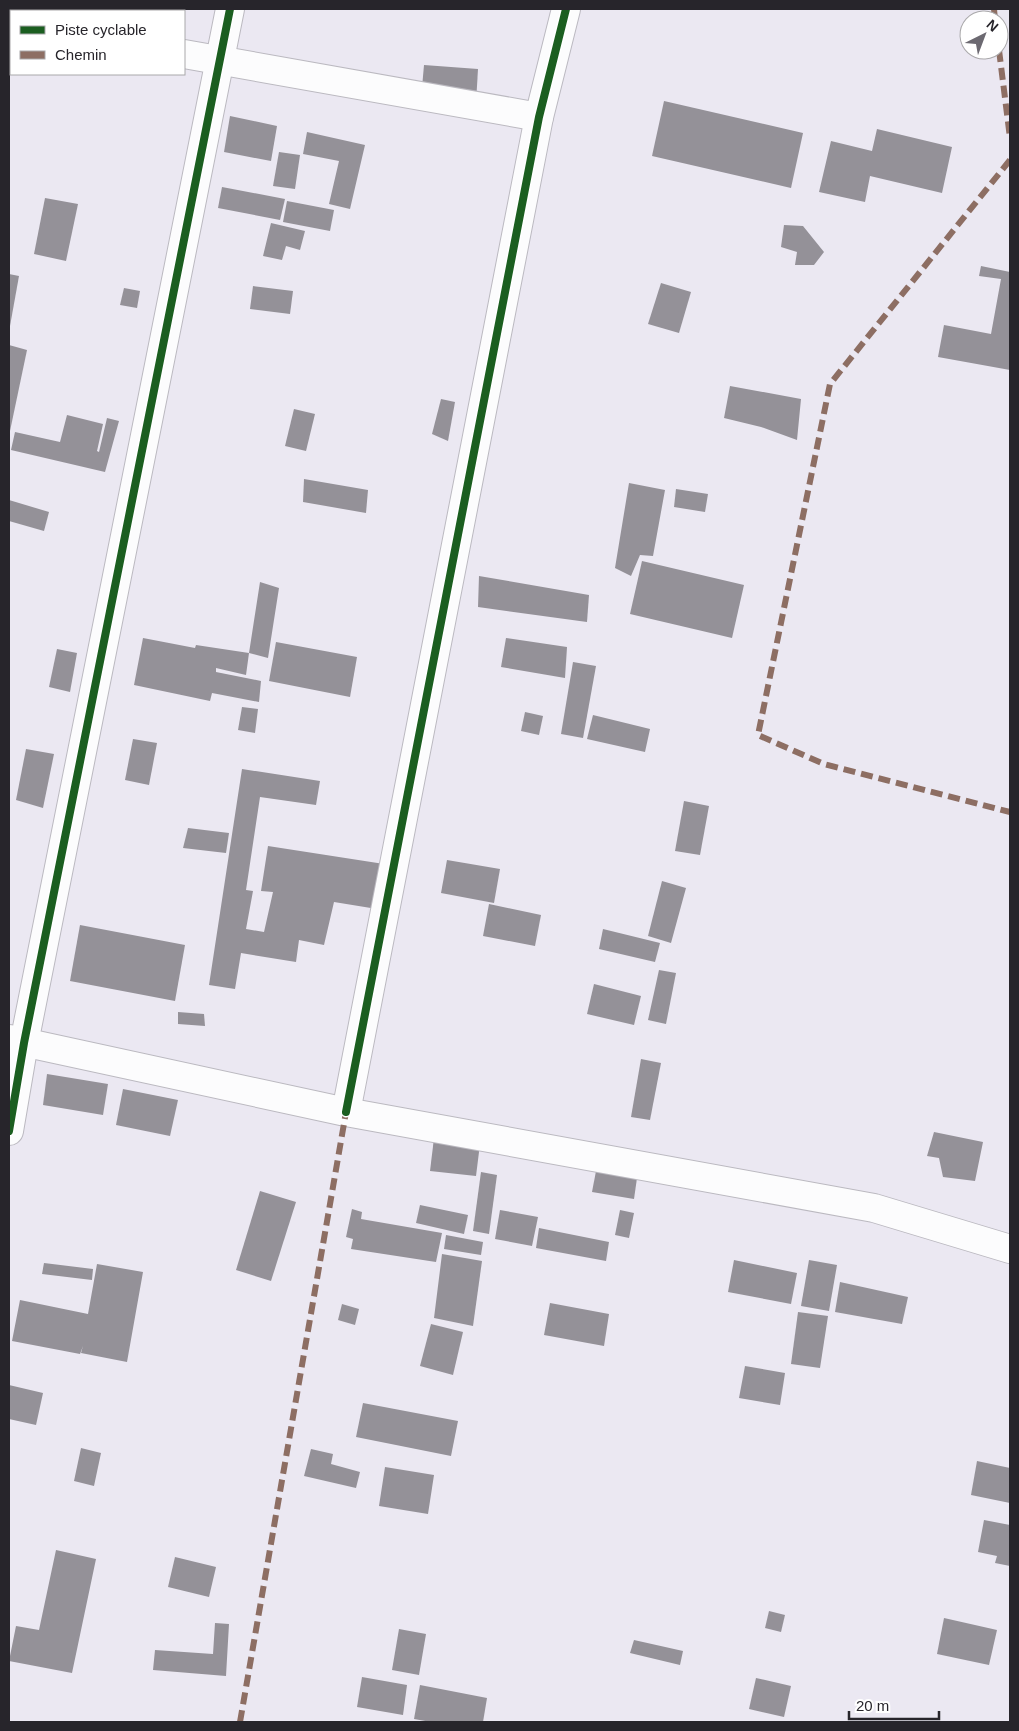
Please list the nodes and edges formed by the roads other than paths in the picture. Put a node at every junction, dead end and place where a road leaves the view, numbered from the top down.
1 (230, 9) edge
2 (566, 9) edge
3 (185, 54) edge
4 (220, 61) junction
5 (539, 117) junction
6 (16, 1041) edge
7 (346, 1112) junction
8 (9, 1131) edge
9 (1010, 1250) edge

1 - 4 street
2 - 5 street
3 - 4 street
4 - 5 street
4 - 6 street
5 - 7 street
6 - 7 street
6 - 8 street
7 - 9 street

